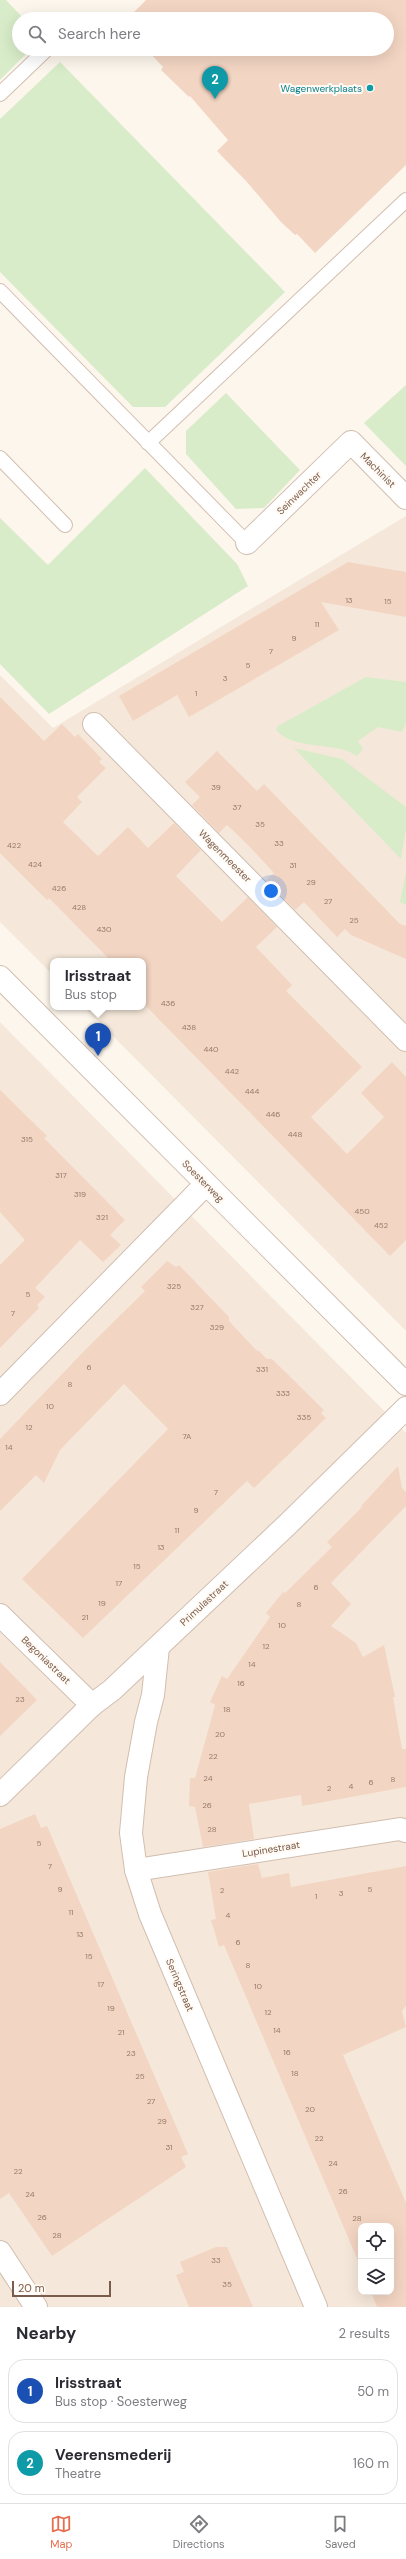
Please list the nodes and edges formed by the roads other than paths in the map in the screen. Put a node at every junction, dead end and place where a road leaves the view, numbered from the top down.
1 (40, 56) edge
2 (0, 94) edge
3 (406, 200) edge
4 (0, 291) edge
5 (351, 442) joint
6 (148, 443) junction
7 (0, 458) edge
8 (406, 498) edge
9 (65, 525) dead end
10 (247, 543) joint
11 (94, 724) dead end
12 (0, 977) edge
13 (406, 1040) edge
14 (206, 1184) junction
15 (406, 1384) edge
16 (0, 1394) edge
17 (406, 1408) edge
18 (0, 1615) edge
19 (158, 1647) junction
20 (92, 1705) junction
21 (0, 1795) edge
22 (406, 1831) edge
23 (136, 1870) junction
24 (0, 2252) edge
25 (32, 2305) edge
26 (316, 2307) edge

1 - 2 lane
3 - 6 lane
4 - 6 lane
5 - 8 street, Machinist
5 - 10 street, Seinwachter
6 - 10 lane
7 - 9 lane
11 - 13 street, Wagenmeester
12 - 14 street, Soesterweg
14 - 15 street, Soesterweg
14 - 16 street
17 - 19 street, Primulastraat
18 - 20 street, Begoniastraat
19 - 20 street, Primulastraat
19 - 23 street, Seringstraat
20 - 21 street, Primulastraat
22 - 23 street, Lupinestraat
23 - 26 street, Seringstraat
24 - 25 street

